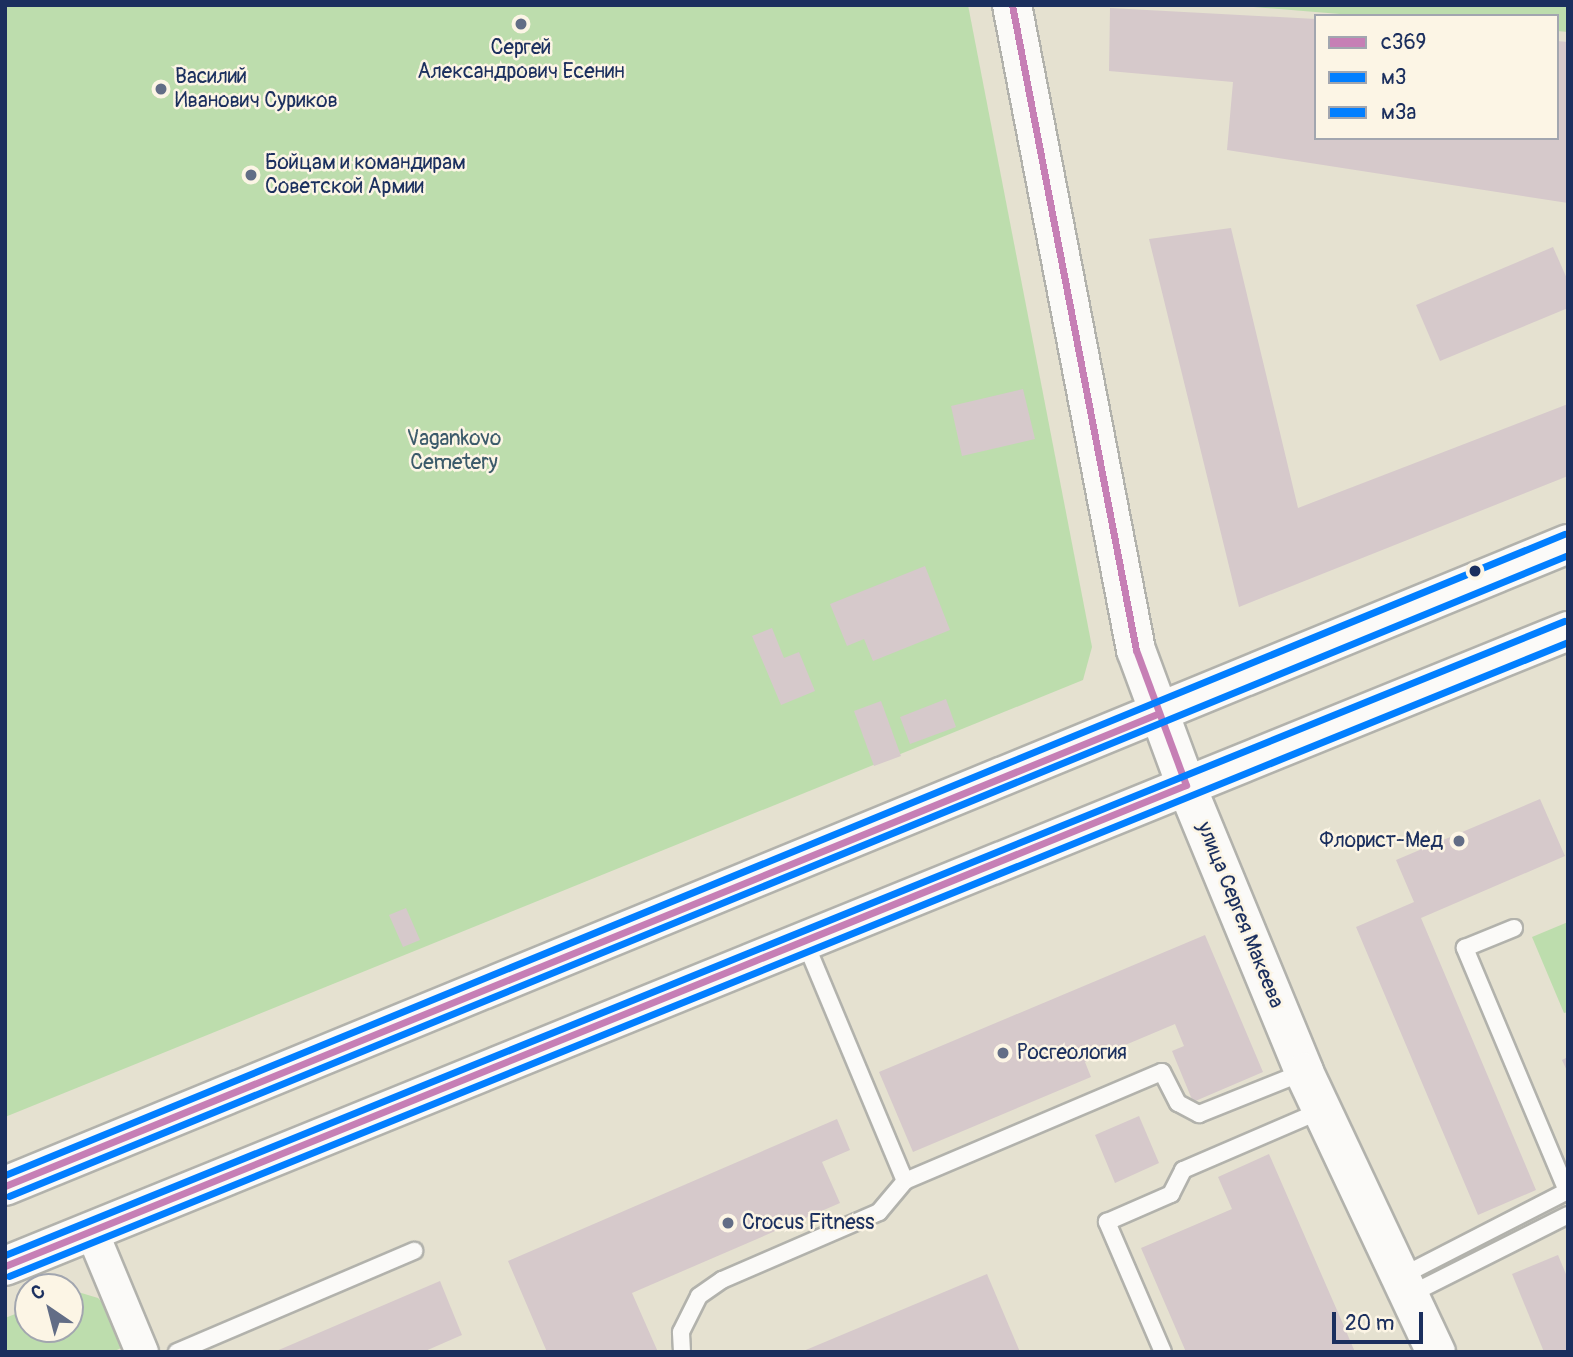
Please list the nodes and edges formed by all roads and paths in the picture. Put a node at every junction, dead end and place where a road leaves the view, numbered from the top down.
1 (1012, 5) edge
2 (1568, 544) edge
3 (1568, 631) edge
4 (1157, 714) junction
5 (1186, 785) junction
6 (1514, 928) dead end
7 (804, 940) junction
8 (1304, 1072) junction
9 (1322, 1110) junction
10 (905, 1181) junction
11 (5, 1186) edge
12 (1568, 1215) edge
13 (92, 1231) junction
14 (414, 1251) dead end
15 (5, 1266) edge
16 (1405, 1286) junction
17 (142, 1352) edge
18 (177, 1352) edge
19 (681, 1352) edge
20 (1163, 1352) edge
21 (1436, 1352) edge

1 - 4 main road, улица Сергея Макеева
2 - 4 main road
3 - 5 main road
4 - 5 main road, улица Сергея Макеева
4 - 11 main road
5 - 7 main road
5 - 8 main road, улица Сергея Макеева
6 - 16 lane
7 - 10 lane
7 - 13 main road
8 - 9 main road, улица Сергея Макеева
8 - 10 lane
9 - 16 main road, улица Сергея Макеева
9 - 20 lane
10 - 19 lane
12 - 16 lane
13 - 15 main road
13 - 17 street
14 - 18 lane
16 - 21 main road, улица Сергея Макеева

